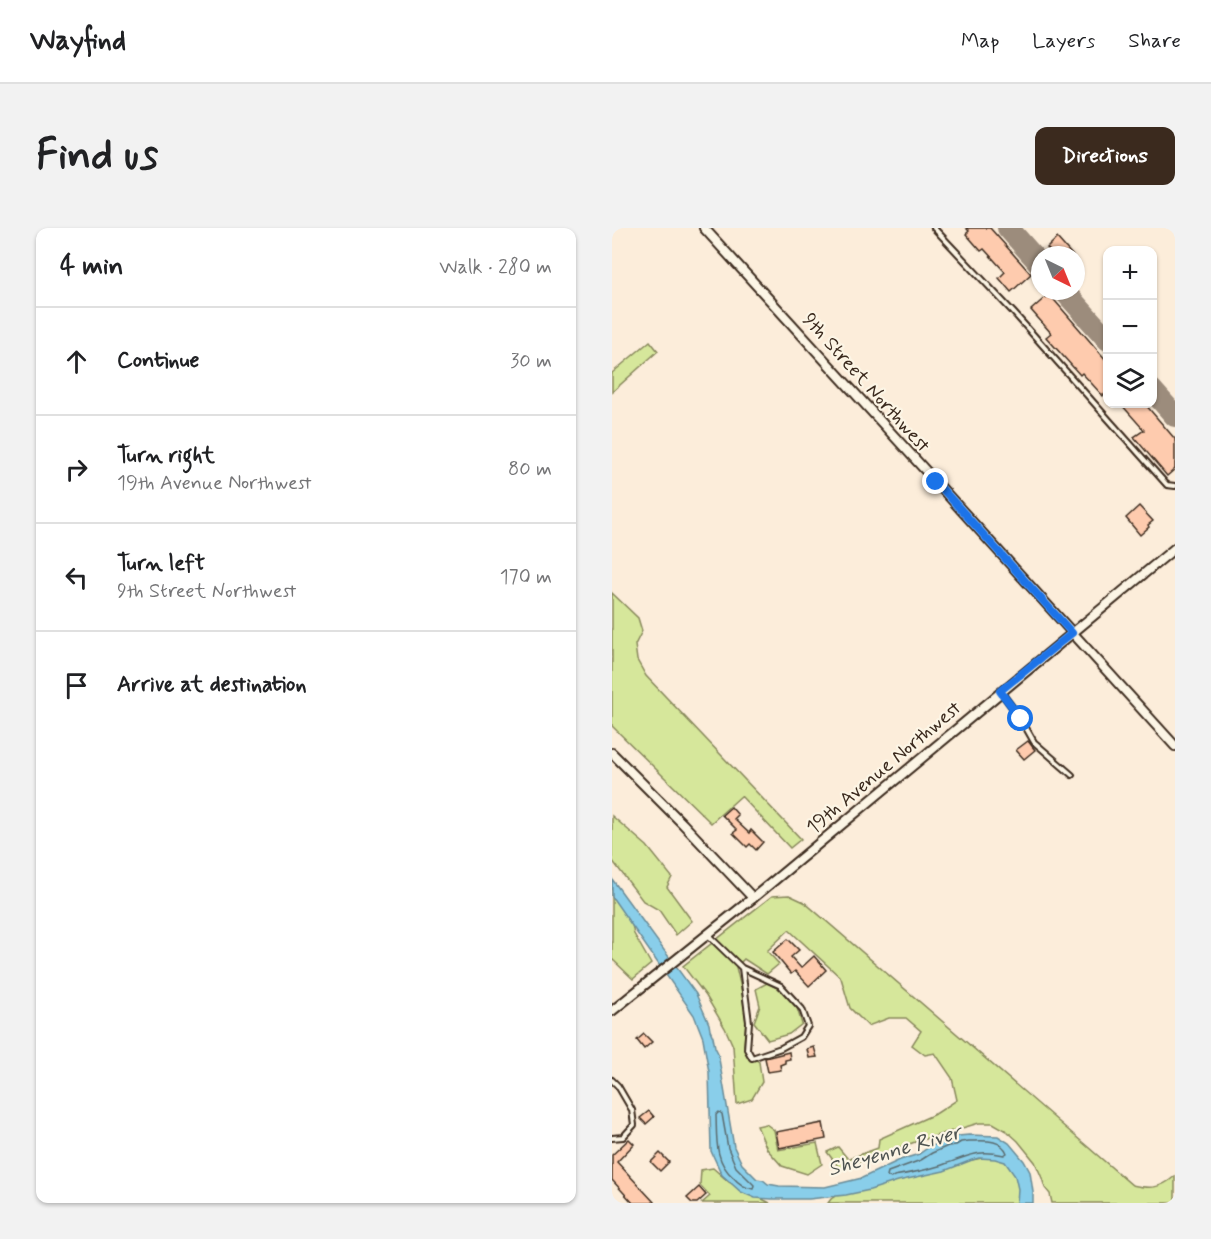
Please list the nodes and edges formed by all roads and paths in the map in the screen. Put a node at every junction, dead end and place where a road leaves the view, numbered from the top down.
1 (704, 228) edge
2 (934, 228) edge
3 (1175, 486) edge
4 (1175, 548) edge
5 (1072, 633) junction
6 (1000, 691) junction
7 (1175, 746) edge
8 (612, 753) edge
9 (1072, 775) dead end
10 (753, 897) junction
11 (708, 934) junction
12 (742, 968) junction
13 (612, 1011) edge
14 (612, 1080) edge
15 (612, 1138) edge

1 - 5 street, 9th Street Northwest
2 - 3 lane
4 - 5 street, 19th Avenue Northwest
5 - 6 street, 19th Avenue Northwest
5 - 7 street, 9th Street Northwest
6 - 9 lane
6 - 10 street, 19th Avenue Northwest
8 - 10 street
10 - 11 street, 19th Avenue Northwest
11 - 12 lane
11 - 13 street, 19th Avenue Northwest
12 - 12 lane
14 - 15 lane

